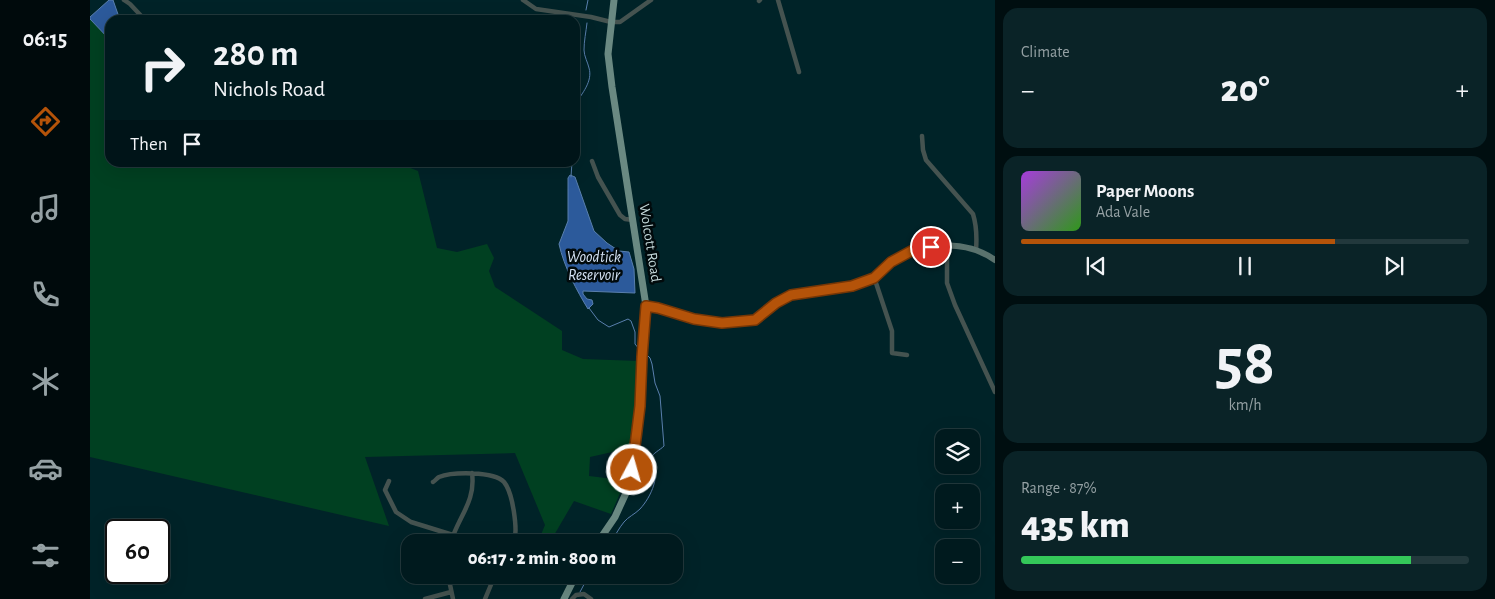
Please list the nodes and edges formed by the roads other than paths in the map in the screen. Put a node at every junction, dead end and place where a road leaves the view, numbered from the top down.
1 (124, 0) edge
2 (522, 0) edge
3 (614, 0) edge
4 (652, 0) edge
5 (778, 0) edge
6 (140, 15) edge
7 (577, 15) edge
8 (580, 15) edge
9 (610, 22) junction
10 (799, 72) dead end
11 (922, 136) dead end
12 (592, 160) dead end
13 (633, 220) junction
14 (947, 246) junction
15 (976, 250) junction
16 (995, 260) edge
17 (874, 278) junction
18 (646, 306) junction
19 (906, 355) dead end
20 (995, 392) edge
21 (472, 474) junction
22 (389, 481) dead end
23 (433, 482) dead end
24 (450, 534) edge
25 (453, 534) edge
26 (516, 534) edge
27 (603, 534) edge
28 (450, 584) edge
29 (491, 584) edge
30 (572, 584) edge
31 (451, 592) junction
32 (588, 596) edge
33 (574, 597) edge
34 (425, 599) edge
35 (453, 599) edge
36 (485, 599) edge
37 (564, 599) edge

1 - 6 street
2 - 7 street
3 - 9 main road, Wolcott Road
4 - 9 street
5 - 10 street
8 - 9 street
9 - 13 main road, Wolcott Road
11 - 15 street
12 - 13 street
13 - 18 main road, Wolcott Road
14 - 15 street
14 - 17 street
14 - 20 street
15 - 16 street
17 - 18 street
17 - 19 street
18 - 27 main road, Wolcott Road
21 - 23 street
21 - 25 street
21 - 26 street
22 - 24 street
28 - 31 street
29 - 36 street
30 - 37 main road
31 - 34 street
31 - 35 street
32 - 33 street

